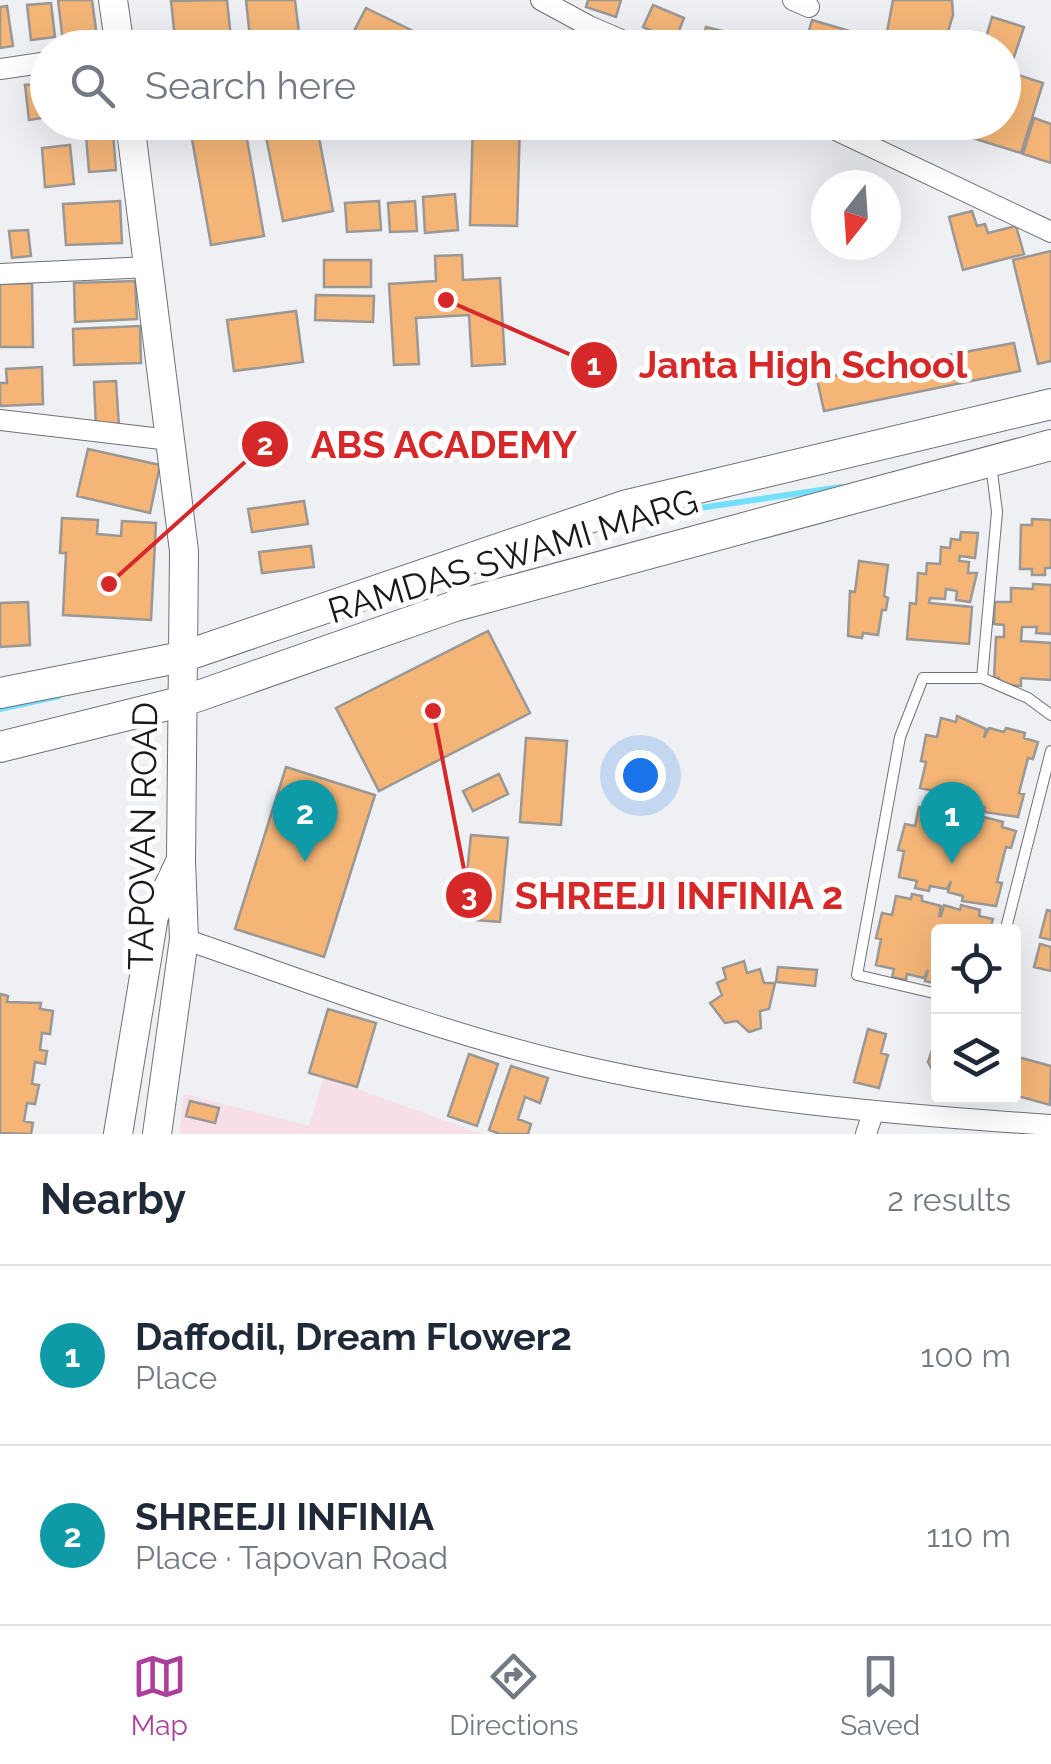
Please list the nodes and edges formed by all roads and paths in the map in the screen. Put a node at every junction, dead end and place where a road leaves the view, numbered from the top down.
1 (113, 0) edge
2 (540, 0) edge
3 (117, 30) edge
4 (598, 30) edge
5 (30, 65) edge
6 (0, 69) edge
7 (132, 140) edge
8 (856, 140) edge
9 (1051, 232) edge
10 (149, 267) junction
11 (0, 274) edge
12 (1051, 404) edge
13 (0, 420) edge
14 (170, 440) junction
15 (1051, 446) edge
16 (991, 463) junction
17 (182, 657) junction
18 (982, 678) junction
19 (0, 693) edge
20 (184, 701) junction
21 (1051, 715) edge
22 (0, 747) edge
23 (1051, 751) edge
24 (181, 861) junction
25 (1007, 924) edge
26 (184, 939) junction
27 (931, 992) edge
28 (872, 1113) junction
29 (1051, 1126) edge
30 (118, 1134) edge
31 (157, 1134) edge
32 (866, 1134) edge

1 - 3 main road
2 - 4 street
5 - 6 street
7 - 10 main road, TAPOVAN ROAD
8 - 9 street
10 - 11 street
10 - 14 main road, TAPOVAN ROAD
12 - 17 main road
13 - 14 street
14 - 17 main road, TAPOVAN ROAD
15 - 16 main road, RAMDAS SWAMI MARG
16 - 18 lane
16 - 20 main road, RAMDAS SWAMI MARG
17 - 19 main road
17 - 20 main road, TAPOVAN ROAD
18 - 21 lane
18 - 27 lane
20 - 22 main road, RAMDAS SWAMI MARG
20 - 24 main road, TAPOVAN ROAD
23 - 25 lane
24 - 26 main road, TAPOVAN ROAD
24 - 30 main road
26 - 28 street
26 - 31 main road, TAPOVAN ROAD
28 - 29 street
28 - 32 street

